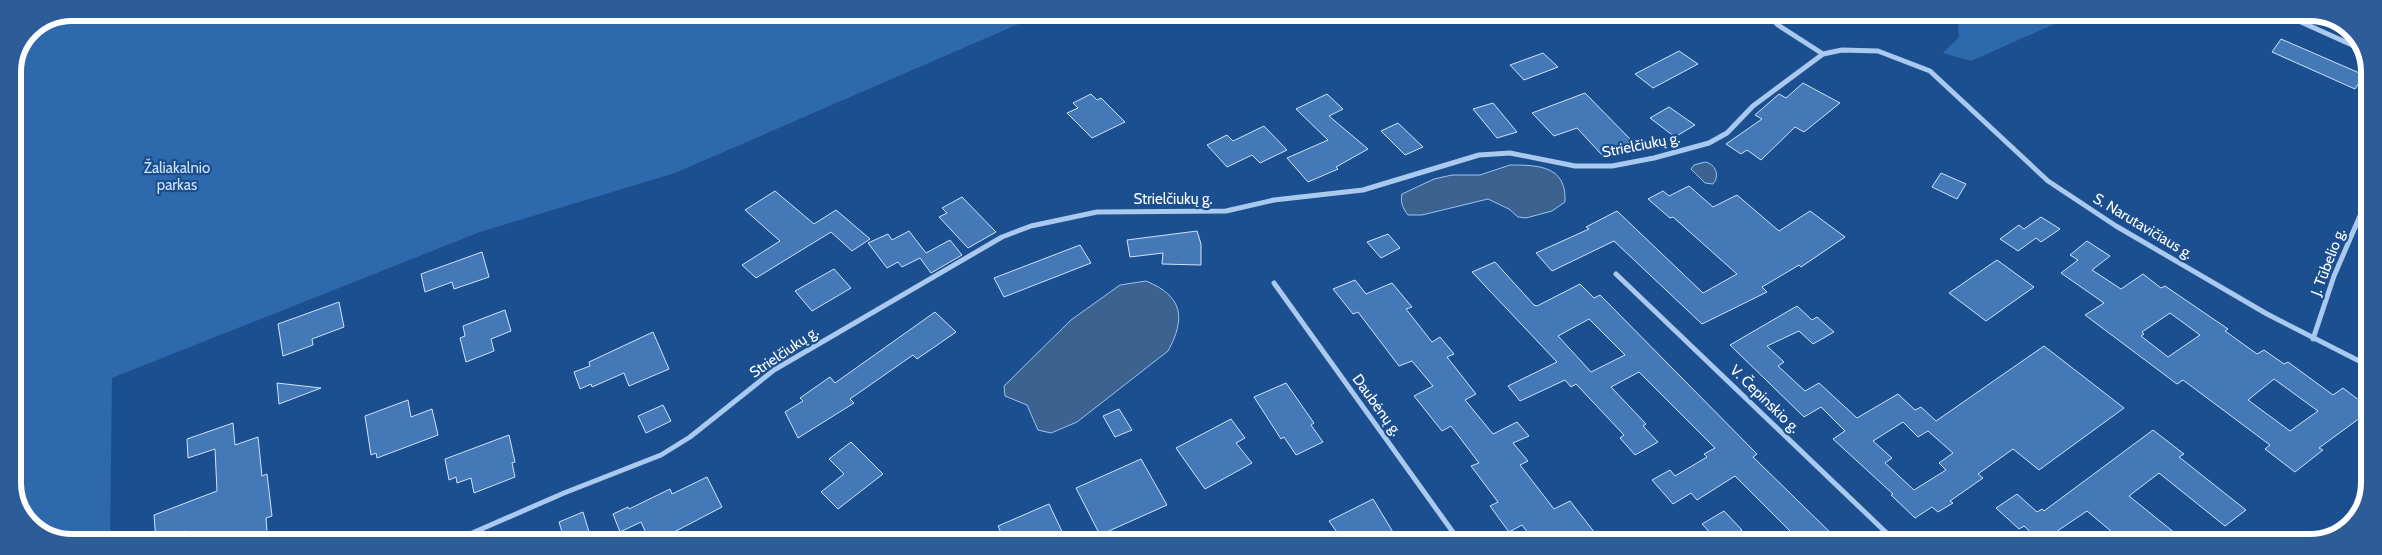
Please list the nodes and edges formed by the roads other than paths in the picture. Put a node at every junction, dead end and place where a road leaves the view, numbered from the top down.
1 (1774, 21) edge
2 (2299, 21) edge
3 (2353, 45) edge
4 (1823, 54) junction
5 (2361, 214) edge
6 (1616, 274) dead end
7 (1274, 283) dead end
8 (2313, 339) junction
9 (2361, 362) edge
10 (472, 534) edge
11 (1454, 534) edge
12 (1888, 534) edge

1 - 4 street
2 - 3 street
4 - 8 street, S. Narutavičiaus g.
4 - 10 street, Strielčiukų g.
5 - 8 street, J. Tūbelio g.
6 - 12 street, V. Čepinskio g.
7 - 11 street, Daubėnų g.
8 - 9 street, S. Narutavičiaus g.

